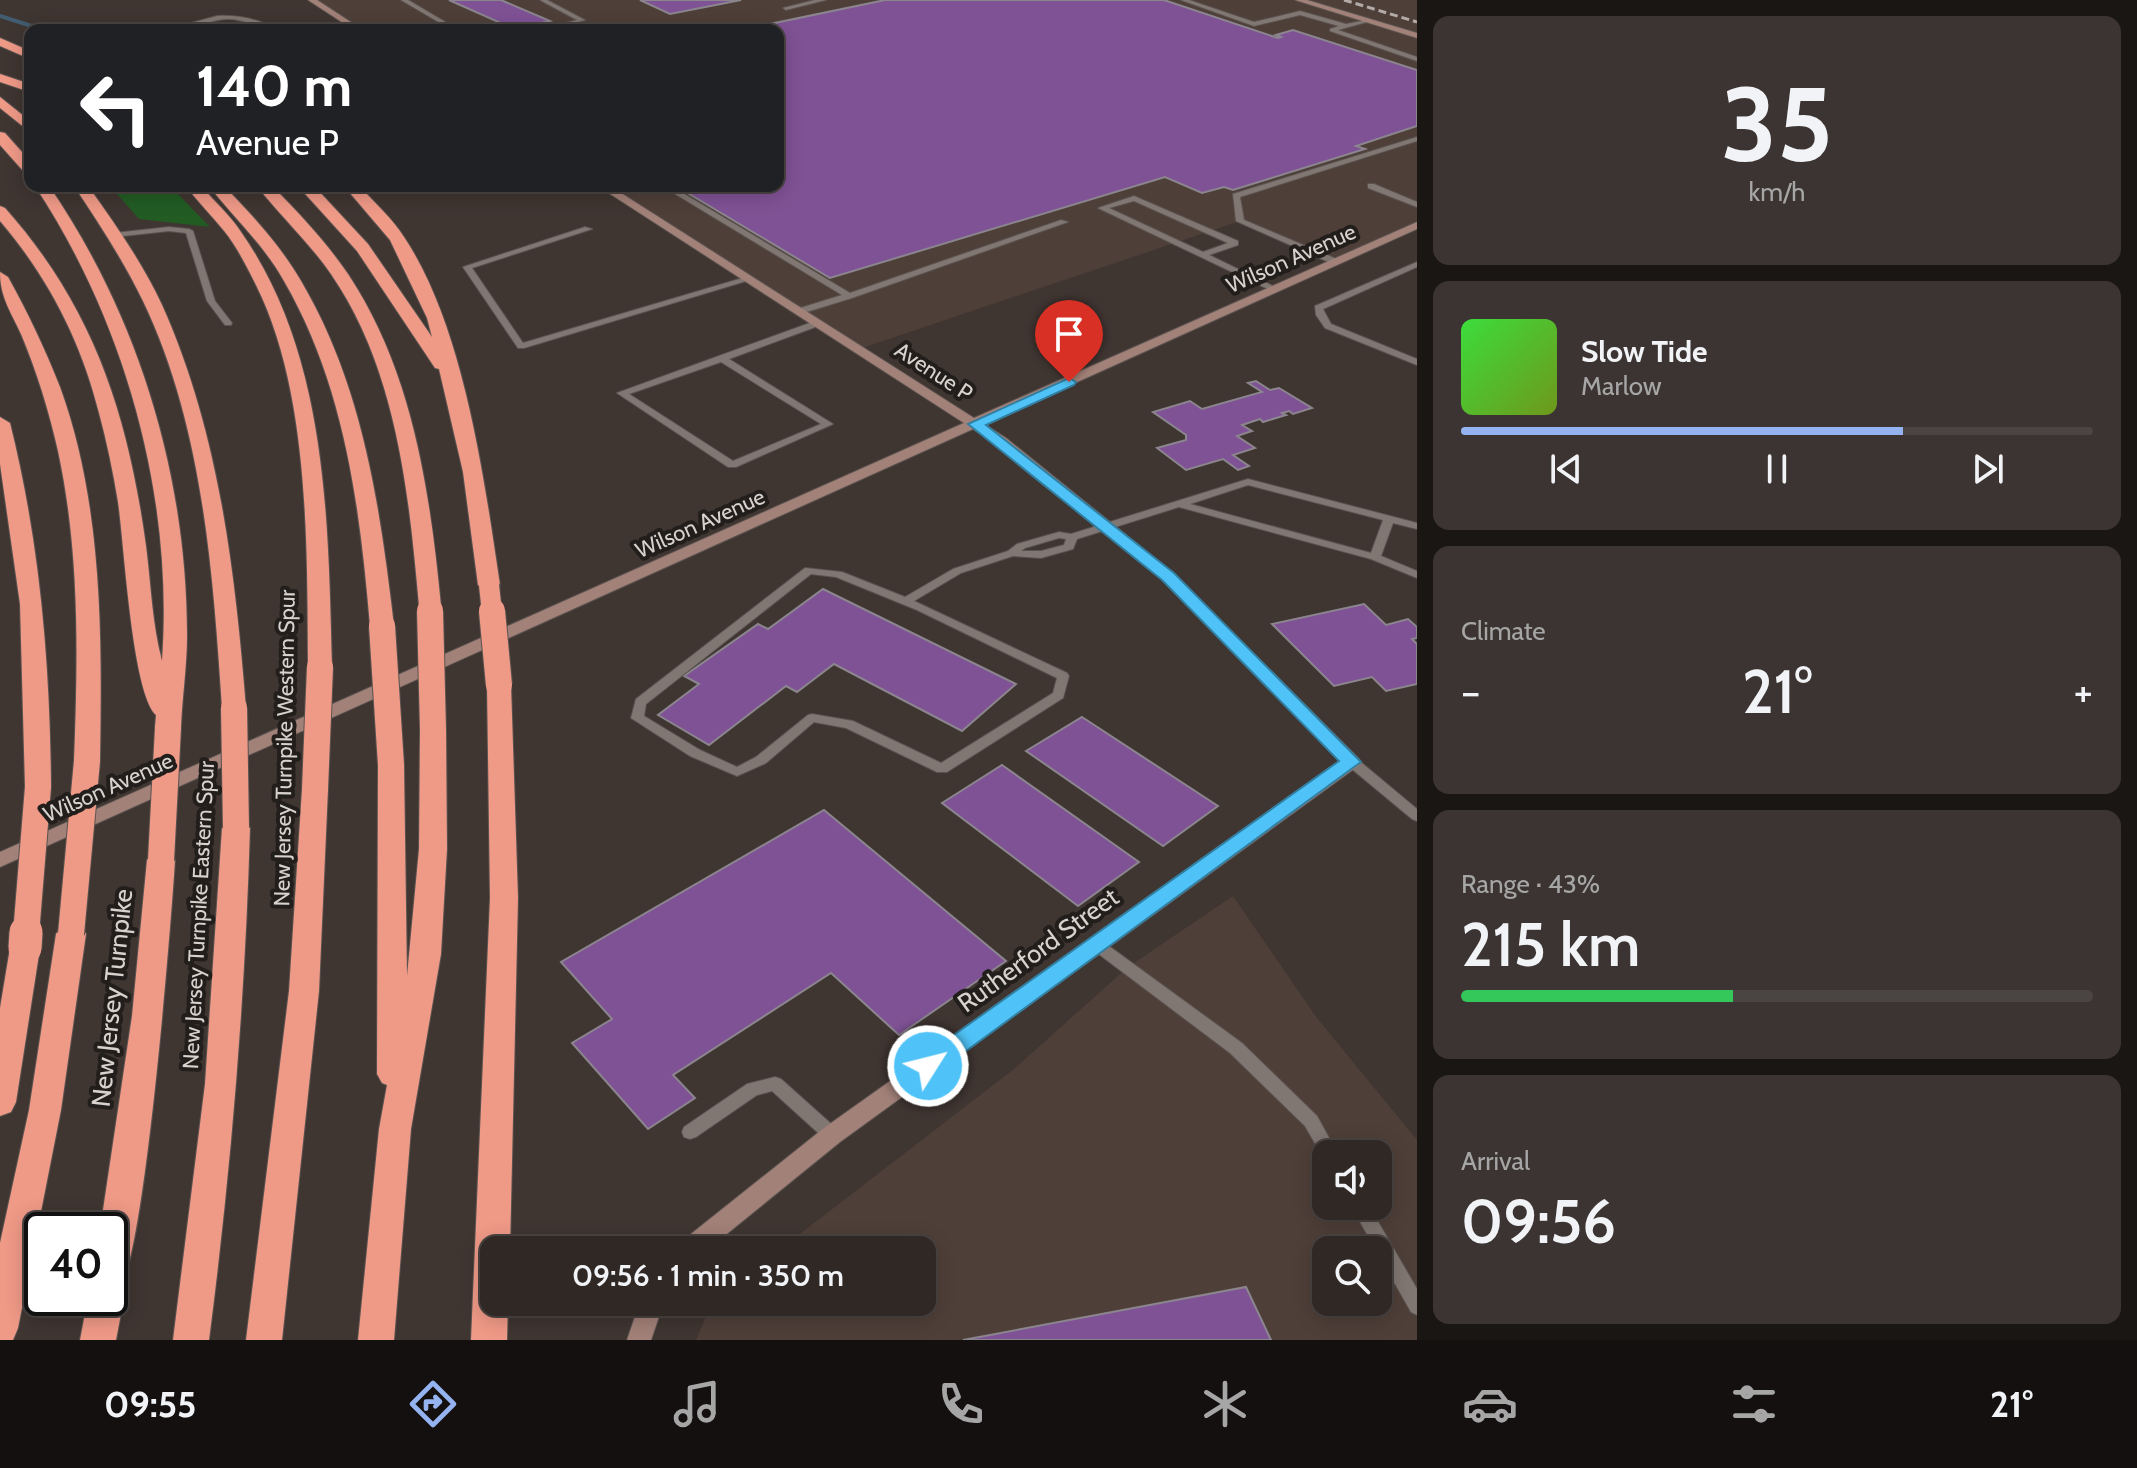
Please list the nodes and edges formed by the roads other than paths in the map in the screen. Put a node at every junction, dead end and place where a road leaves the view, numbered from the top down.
1 (312, 0) edge
2 (404, 0) edge
3 (543, 0) edge
4 (823, 0) edge
5 (1184, 0) edge
6 (1299, 0) edge
7 (786, 8) dead end
8 (1365, 21) junction
9 (199, 24) edge
10 (263, 24) edge
11 (350, 24) edge
12 (446, 24) edge
13 (566, 24) edge
14 (1345, 26) junction
15 (0, 33) edge
16 (1417, 36) edge
17 (0, 42) edge
18 (24, 43) edge
19 (24, 45) edge
20 (24, 52) edge
21 (1417, 59) edge
22 (0, 78) edge
23 (24, 86) edge
24 (0, 101) edge
25 (24, 123) edge
26 (0, 136) edge
27 (1417, 139) edge
28 (24, 163) edge
29 (1371, 186) dead end
30 (46, 192) edge
31 (85, 192) edge
32 (199, 192) edge
33 (222, 192) edge
34 (270, 192) edge
35 (311, 192) edge
36 (357, 192) edge
37 (612, 192) edge
38 (676, 192) edge
39 (1417, 205) edge
40 (0, 211) edge
41 (1064, 222) dead end
42 (1417, 225) edge
43 (588, 229) dead end
44 (114, 235) junction
45 (1202, 255) junction
46 (1336, 262) junction
47 (1417, 264) edge
48 (0, 277) edge
49 (749, 279) junction
50 (1275, 289) junction
51 (849, 296) junction
52 (800, 311) junction
53 (228, 323) dead end
54 (818, 323) junction
55 (722, 359) junction
56 (1417, 362) edge
57 (449, 376) junction
58 (0, 423) edge
59 (975, 424) junction
60 (1179, 504) junction
61 (1389, 519) junction
62 (1108, 526) junction
63 (1417, 526) edge
64 (1375, 557) junction
65 (1417, 575) edge
66 (905, 602) junction
67 (168, 728) junction
68 (1352, 762) junction
69 (1417, 816) edge
70 (0, 860) edge
71 (1097, 945) junction
72 (0, 1102) edge
73 (395, 1129) junction
74 (690, 1132) dead end
75 (832, 1135) junction
76 (1322, 1140) edge
77 (120, 1212) edge
78 (1368, 1220) edge
79 (706, 1236) edge
80 (1417, 1306) edge
81 (103, 1316) edge
82 (647, 1316) edge
83 (0, 1328) edge
84 (98, 1340) edge
85 (191, 1340) edge
86 (264, 1340) edge
87 (376, 1340) edge
88 (489, 1340) edge
89 (639, 1340) edge

1 - 11 street
2 - 12 lane
3 - 13 lane
4 - 7 lane
5 - 14 lane
6 - 8 street
8 - 14 lane
8 - 16 street
9 - 10 lane
14 - 21 lane
15 - 18 highway
17 - 19 highway
17 - 20 highway
22 - 23 highway
24 - 25 highway
26 - 28 highway
27 - 46 lane
29 - 39 lane
30 - 67 highway
31 - 44 highway, New Jersey Turnpike Eastern Spur
32 - 86 highway, New Jersey Turnpike Western Spur, bridge
33 - 73 highway, bridge
34 - 73 highway, bridge
35 - 57 highway
36 - 57 highway
37 - 49 street, Avenue P
38 - 51 lane
40 - 67 highway
41 - 51 lane
42 - 46 street, Wilson Avenue
43 - 49 lane
44 - 53 lane
44 - 85 highway, New Jersey Turnpike Eastern Spur, bridge
45 - 45 lane
45 - 50 lane
46 - 50 street, Wilson Avenue
47 - 56 lane
48 - 83 highway, bridge
49 - 52 street, Avenue P
50 - 59 street, Wilson Avenue
51 - 52 lane
52 - 54 street, Avenue P
54 - 55 lane
54 - 59 street, Avenue P
55 - 55 lane
57 - 88 highway, bridge
58 - 72 highway, bridge
59 - 62 street, Avenue P
59 - 70 street, Wilson Avenue
60 - 61 lane
60 - 62 lane
60 - 64 lane
61 - 63 lane
61 - 64 lane
62 - 66 lane
62 - 68 street, Avenue P
64 - 65 lane
66 - 66 lane
67 - 77 highway, New Jersey Turnpike, bridge
68 - 69 lane
68 - 71 street, Rutherford Street
71 - 75 street, Rutherford Street
71 - 76 lane
73 - 87 highway
74 - 75 lane
75 - 79 street, Rutherford Street
78 - 80 lane
81 - 84 highway
82 - 89 street

